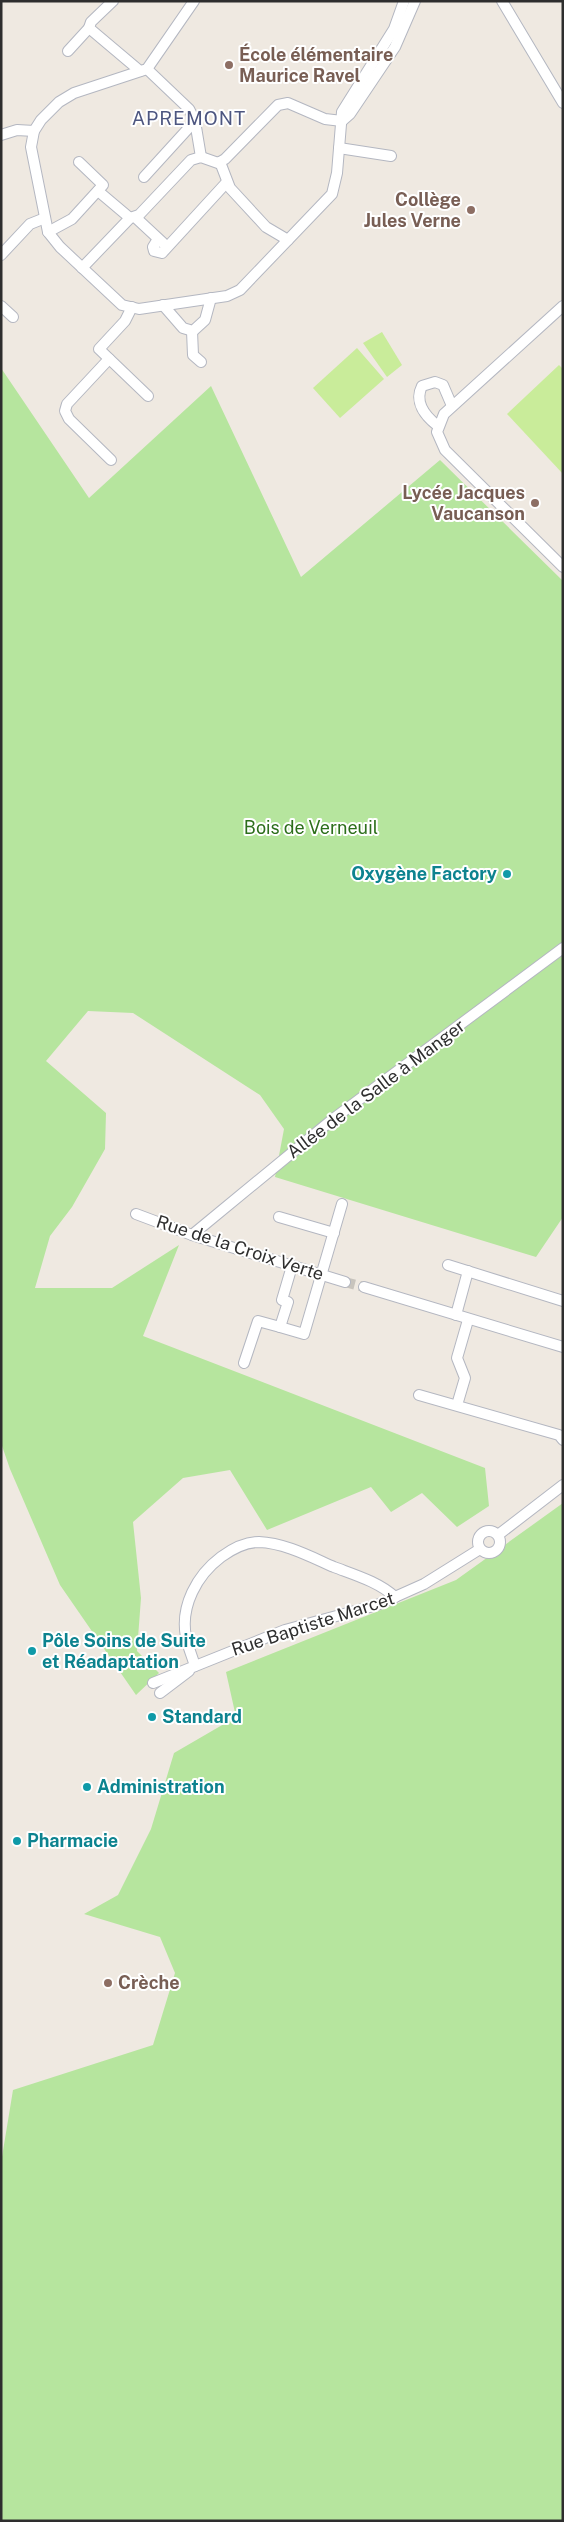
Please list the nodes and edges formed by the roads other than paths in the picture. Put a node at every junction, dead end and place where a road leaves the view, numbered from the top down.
1 (113, 1) edge
2 (194, 1) edge
3 (404, 1) edge
4 (415, 1) edge
5 (502, 1) edge
6 (89, 28) junction
7 (68, 51) dead end
8 (144, 70) junction
9 (563, 103) edge
10 (195, 121) junction
11 (342, 121) junction
12 (34, 131) junction
13 (1, 135) edge
14 (339, 148) junction
15 (391, 156) dead end
16 (201, 157) junction
17 (79, 162) dead end
18 (220, 162) junction
19 (144, 177) dead end
20 (227, 182) junction
21 (98, 192) junction
22 (132, 217) junction
23 (45, 218) junction
24 (48, 232) junction
25 (288, 240) junction
26 (1, 255) edge
27 (82, 268) junction
28 (211, 298) junction
29 (163, 305) junction
30 (1, 306) edge
31 (563, 306) edge
32 (132, 307) junction
33 (13, 318) dead end
34 (192, 331) junction
35 (109, 359) junction
36 (200, 362) dead end
37 (148, 396) dead end
38 (452, 406) junction
39 (438, 426) junction
40 (111, 460) dead end
41 (563, 567) edge
42 (563, 948) edge
43 (342, 1204) dead end
44 (136, 1214) dead end
45 (279, 1217) dead end
46 (334, 1233) junction
47 (192, 1235) junction
48 (448, 1265) dead end
49 (292, 1266) junction
50 (468, 1271) junction
51 (322, 1275) junction
52 (345, 1282) tunnel mouth
53 (364, 1288) tunnel mouth
54 (563, 1301) edge
55 (456, 1315) junction
56 (468, 1320) junction
57 (280, 1327) junction
58 (563, 1347) edge
59 (244, 1363) dead end
60 (419, 1395) dead end
61 (457, 1405) junction
62 (563, 1440) edge
63 (563, 1485) edge
64 (498, 1535) junction
65 (480, 1549) junction
66 (396, 1597) junction
67 (195, 1666) junction
68 (153, 1683) dead end
69 (160, 1693) dead end

1 - 6 street
2 - 8 street
3 - 11 street
4 - 11 street
5 - 9 street
6 - 7 street
6 - 8 street
8 - 10 street
8 - 12 street
10 - 16 street
10 - 19 street
11 - 14 street
11 - 18 street
12 - 13 street
12 - 23 street
14 - 15 street
14 - 25 street
16 - 18 street
16 - 22 street
17 - 21 street
18 - 20 street
20 - 22 street
20 - 25 street
21 - 22 street
21 - 24 street
22 - 27 street
23 - 24 street
23 - 26 street
24 - 27 street
25 - 28 street
27 - 32 street
28 - 29 street
28 - 34 street
29 - 32 street
29 - 34 street
30 - 33 street
31 - 38 street
32 - 35 street
34 - 36 street
35 - 37 street
35 - 40 street
38 - 39 street
38 - 39 street
39 - 41 street
42 - 47 street, Allée de la Salle à Manger
43 - 46 street
44 - 47 street, Rue de la Croix Verte
45 - 46 street
46 - 51 street
47 - 49 street, Rue de la Croix Verte
48 - 50 street
49 - 51 street, Rue de la Croix Verte
49 - 57 street
50 - 54 street
50 - 55 street
51 - 52 street, Rue de la Croix Verte
51 - 57 street
53 - 55 street
55 - 56 street
56 - 58 street
56 - 61 street
57 - 59 street
60 - 61 street
61 - 62 street
63 - 64 street, Rue Baptiste Marcet
64 - 65 street, Rue Baptiste Marcet
64 - 65 street, Rue Baptiste Marcet
65 - 66 street, Rue Baptiste Marcet
66 - 67 street, Rue Baptiste Marcet
66 - 67 street
67 - 68 street, Rue Baptiste Marcet
67 - 69 street, Rue Baptiste Marcet

